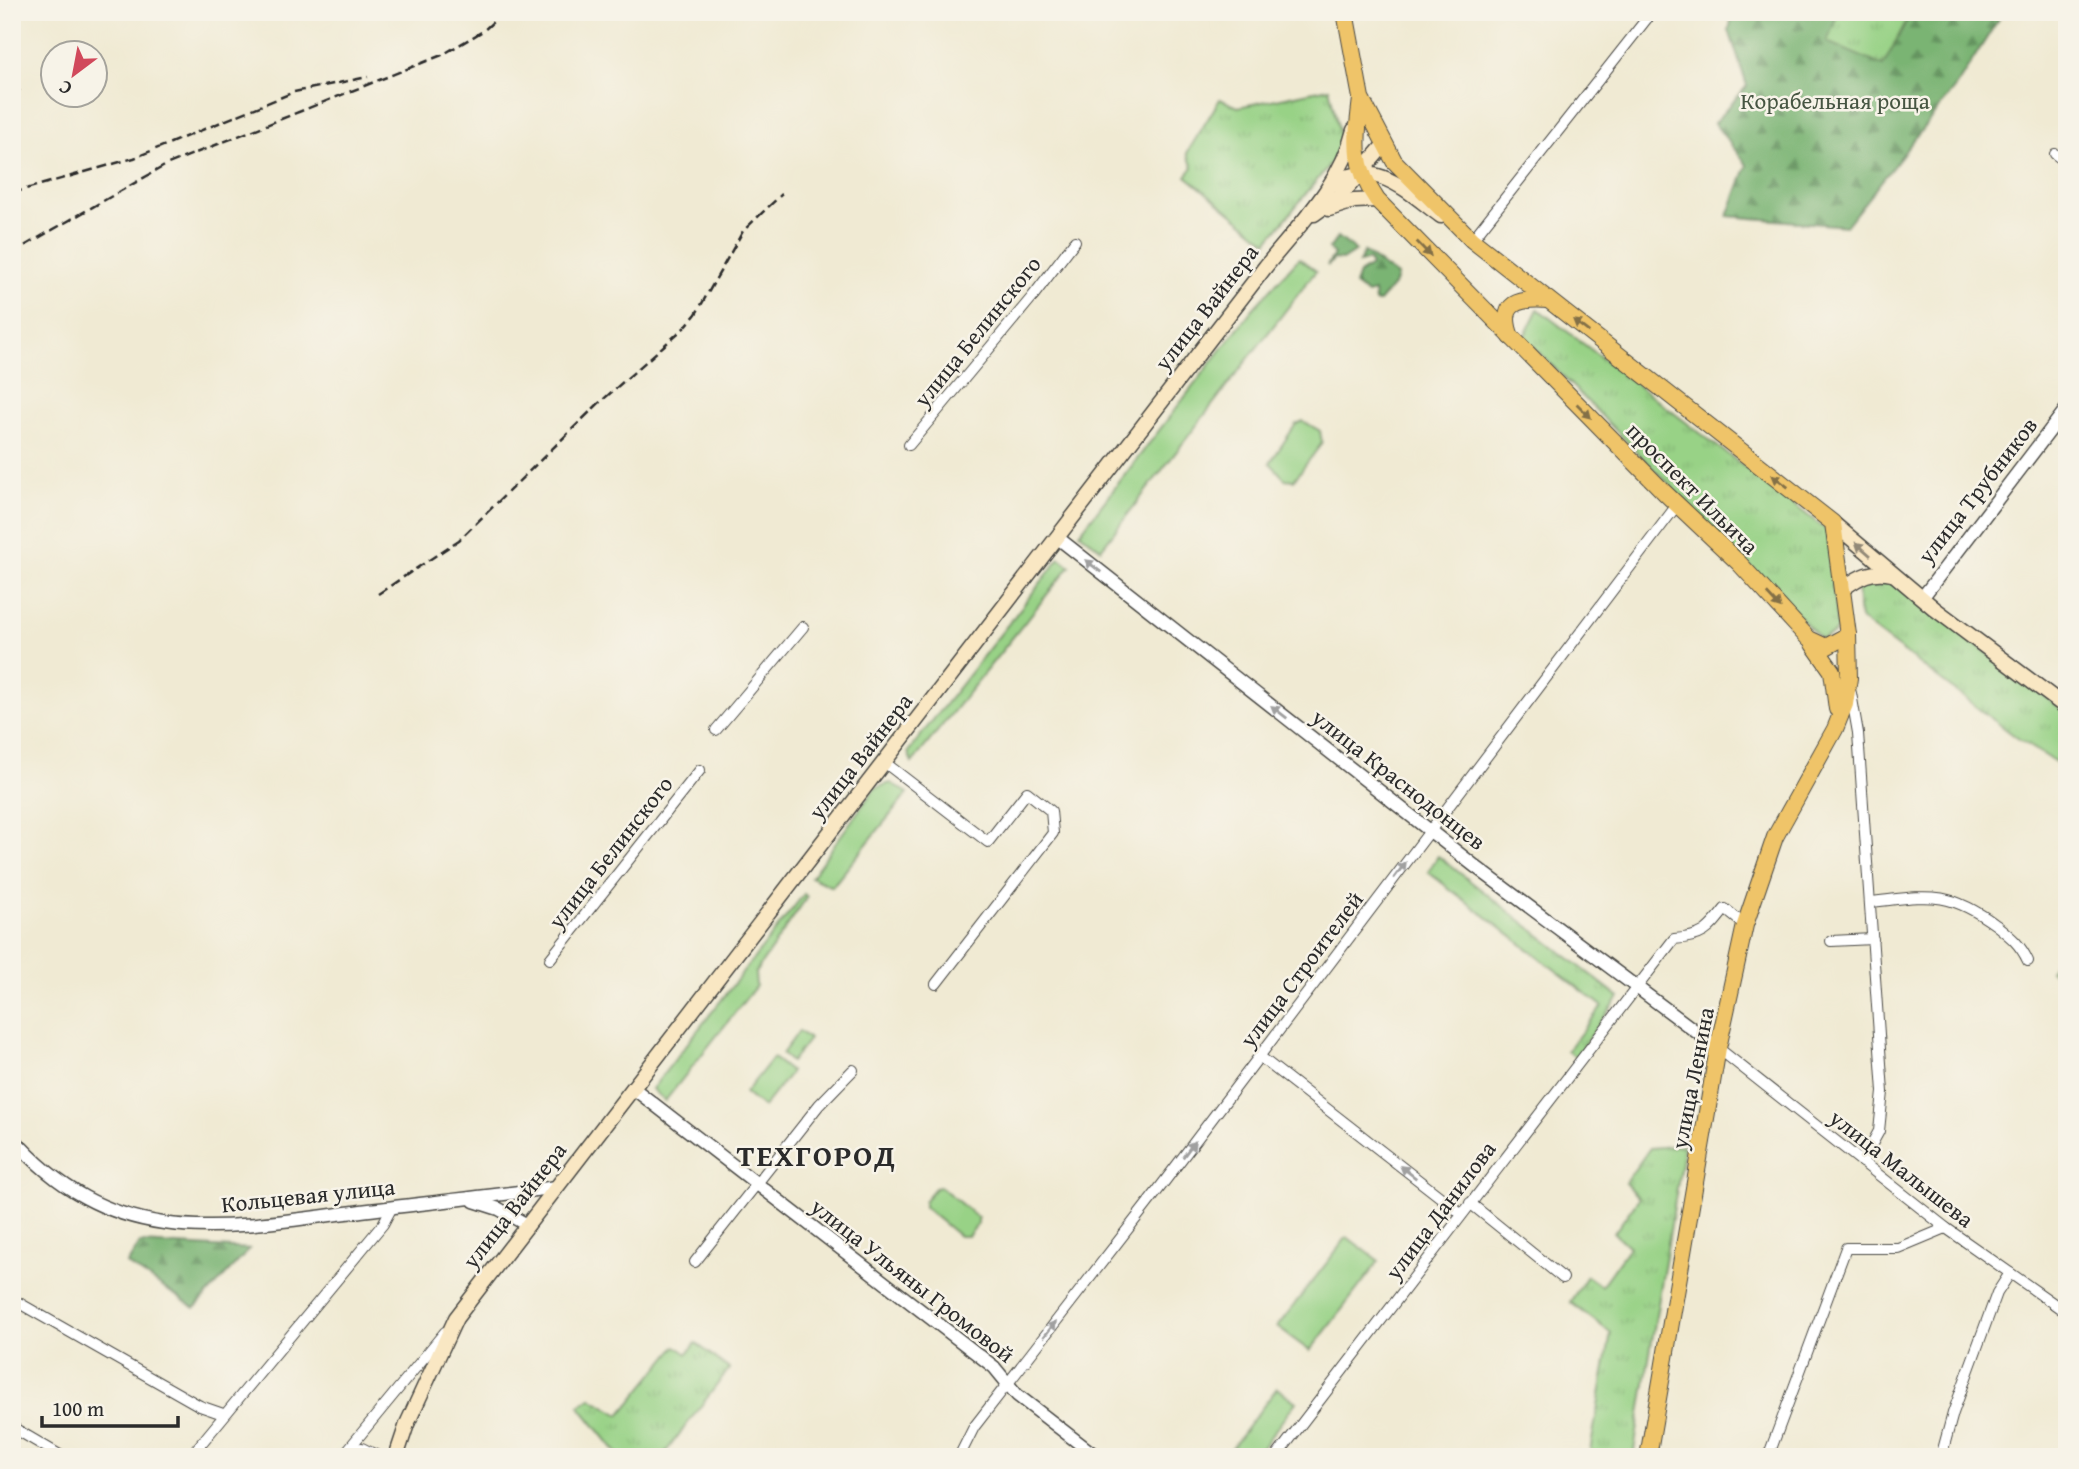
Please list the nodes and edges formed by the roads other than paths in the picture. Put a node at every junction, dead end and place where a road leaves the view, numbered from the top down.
1 (1345, 12) edge
2 (1652, 12) edge
3 (1362, 98) junction
4 (1384, 145) junction
5 (2055, 154) dead end
6 (2067, 163) edge
7 (1361, 172) junction
8 (1330, 187) junction
9 (1377, 200) junction
10 (1314, 214) junction
11 (1301, 222) junction
12 (1467, 235) junction
13 (1074, 241) dead end
14 (1548, 300) junction
15 (1512, 338) junction
16 (2067, 408) edge
17 (909, 445) dead end
18 (1677, 505) junction
19 (1833, 523) junction
20 (1058, 538) junction
21 (1893, 575) junction
22 (1844, 588) junction
23 (1922, 598) junction
24 (803, 628) dead end
25 (1847, 635) junction
26 (1809, 639) junction
27 (1849, 678) junction
28 (2067, 708) edge
29 (1837, 725) junction
30 (716, 730) dead end
31 (884, 762) junction
32 (700, 770) dead end
33 (1429, 830) junction
34 (1871, 902) junction
35 (1745, 925) junction
36 (1873, 939) junction
37 (1831, 941) dead end
38 (550, 959) dead end
39 (2028, 961) dead end
40 (936, 984) dead end
41 (1636, 986) junction
42 (1718, 1048) junction
43 (1259, 1056) junction
44 (853, 1070) dead end
45 (633, 1088) junction
46 (12, 1137) edge
47 (1863, 1162) junction
48 (758, 1184) junction
49 (557, 1187) junction
50 (467, 1199) junction
51 (1469, 1203) junction
52 (391, 1209) junction
53 (1462, 1214) junction
54 (527, 1225) junction
55 (1946, 1228) junction
56 (695, 1262) dead end
57 (2010, 1273) junction
58 (1563, 1278) dead end
59 (12, 1299) edge
60 (2067, 1313) edge
61 (456, 1318) junction
62 (1008, 1383) junction
63 (223, 1414) junction
64 (12, 1427) edge
65 (345, 1453) edge
66 (63, 1457) edge
67 (190, 1457) edge
68 (380, 1457) edge
69 (396, 1457) edge
70 (959, 1457) edge
71 (1097, 1457) edge
72 (1276, 1457) edge
73 (1648, 1457) edge
74 (1768, 1457) edge
75 (1941, 1457) edge

1 - 3 main road
2 - 12 street
3 - 4 main road
3 - 7 main road, проспект Ильича
3 - 8 main road, улица Вайнера
4 - 7 main road, улица Вайнера
4 - 12 main road
5 - 6 street
7 - 8 main road
7 - 9 main road, проспект Ильича
7 - 10 main road, улица Вайнера
7 - 12 main road
8 - 11 main road, улица Вайнера
9 - 10 main road
9 -> 15 main road, проспект Ильича
10 - 11 main road, улица Вайнера
11 - 20 main road, улица Вайнера
12 - 14 main road
13 - 17 street, улица Белинского
14 - 15 main road
19 -> 14 main road
15 -> 18 main road, проспект Ильича
16 - 23 street, улица Трубников
18 -> 26 main road, проспект Ильича
18 - 33 street, улица Строителей
21 -> 19 main road
19 - 22 main road, улица Ленина
20 - 31 main road, улица Вайнера
33 -> 20 street, улица Краснодонцев
21 - 22 main road
21 - 23 main road
22 - 25 main road, улица Ленина
23 - 28 main road
24 - 30 street
25 - 26 main road
25 - 27 main road, улица Ленина
26 - 29 main road
27 - 29 main road, улица Ленина
27 - 34 street, улица Ленина
29 - 35 main road, улица Ленина
31 - 40 street
31 - 45 main road, улица Вайнера
32 - 38 street, улица Белинского
33 - 41 street, улица Краснодонцев
43 -> 33 street, улица Строителей
34 - 36 street, улица Ленина
34 - 39 street
35 - 41 street, улица Данилова
35 - 42 main road, улица Ленина
36 - 37 street
36 - 47 street, улица Ленина
41 - 42 street, улица Краснодонцев
41 - 51 street, улица Данилова
42 - 47 street, улица Малышева
42 - 73 main road, улица Ленина
53 -> 43 street
62 -> 43 street, улица Строителей
44 - 48 street
45 - 48 street, улица Ульяны Громовой
45 - 49 main road, улица Вайнера
46 - 52 street, Кольцевая улица
47 - 55 street, улица Малышева
48 - 56 street
48 - 62 street, улица Ульяны Громовой
49 - 50 street, Кольцевая улица
49 - 54 main road, улица Вайнера
50 - 52 street, Кольцевая улица
50 - 54 street, Кольцевая улица
51 - 53 street, улица Данилова
51 - 58 street
52 - 63 street
53 - 72 street, улица Данилова
54 - 61 main road, улица Вайнера
55 - 57 street, улица Малышева
55 - 74 street
57 - 60 street, улица Малышева
57 - 75 street
59 - 63 street
61 - 65 street, улица Вайнера
61 - 69 main road, улица Вайнера
62 - 70 street, улица Строителей
62 - 71 street, улица Ульяны Громовой
63 - 67 street
64 - 66 street
65 - 68 street

